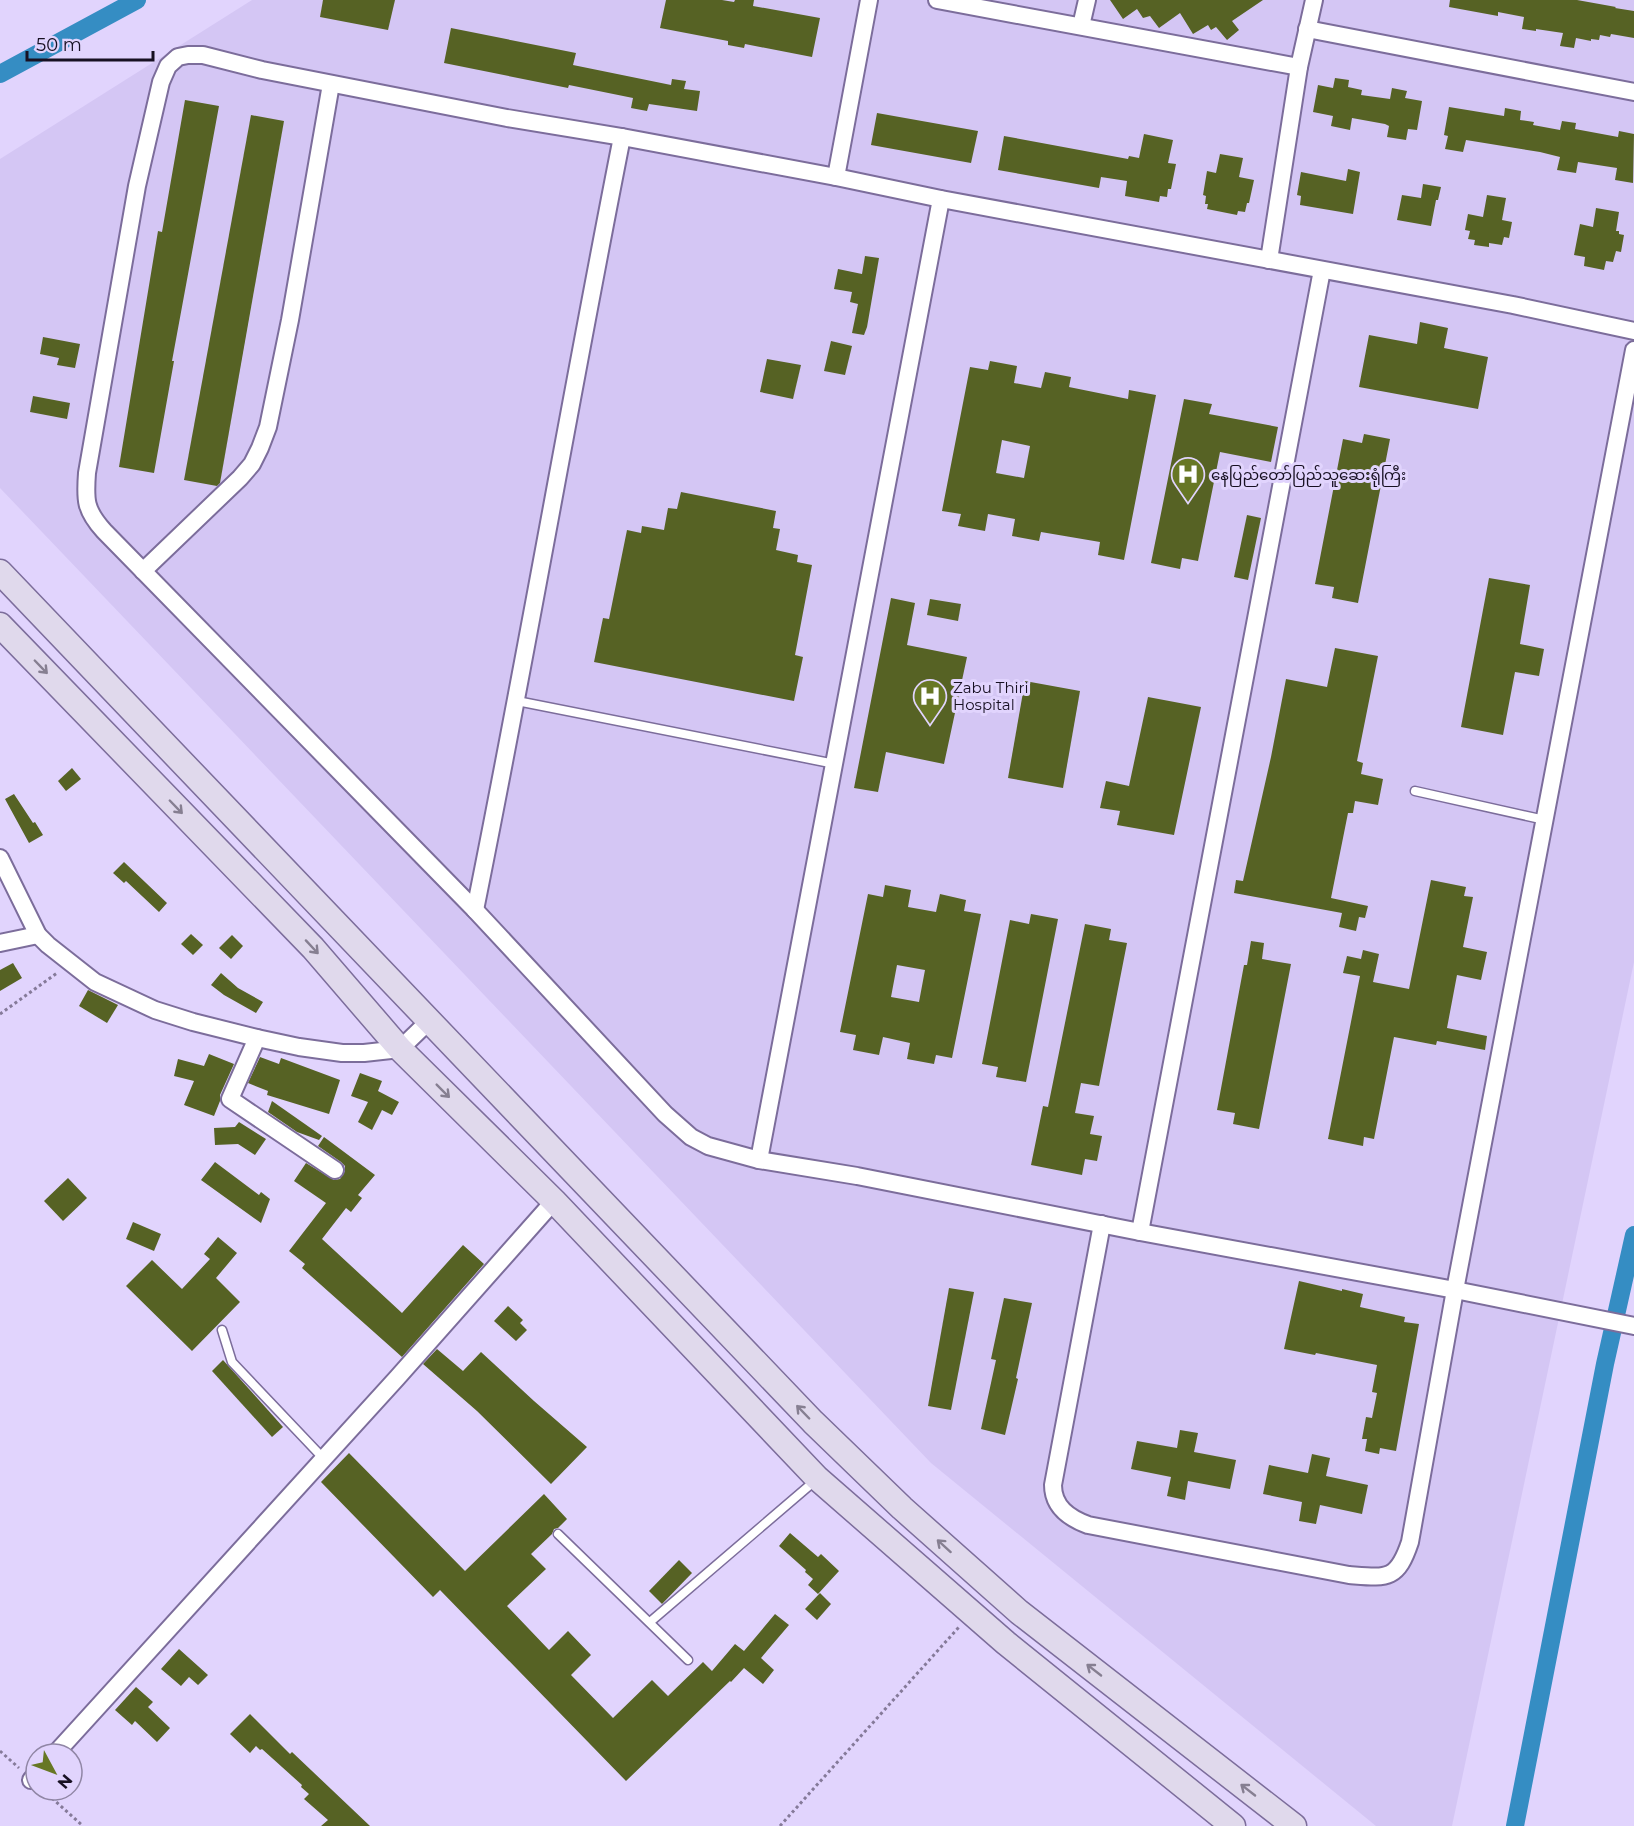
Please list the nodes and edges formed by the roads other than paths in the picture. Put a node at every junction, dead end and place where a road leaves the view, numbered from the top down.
1 (869, 0) edge
2 (937, 0) edge
3 (1087, 0) edge
4 (1314, 0) edge
5 (1081, 26) junction
6 (1307, 29) junction
7 (1299, 67) junction
8 (331, 84) junction
9 (1634, 92) edge
10 (622, 137) junction
11 (836, 177) junction
12 (941, 199) junction
13 (1269, 260) junction
14 (1322, 270) junction
15 (1634, 331) edge
16 (1634, 350) edge
17 (143, 571) junction
18 (0, 572) edge
19 (0, 625) edge
20 (517, 701) junction
21 (835, 764) junction
22 (1415, 791) dead end
23 (1545, 820) junction
24 (0, 858) edge
25 (475, 910) junction
26 (38, 935) junction
27 (0, 943) edge
28 (428, 1022) junction
29 (257, 1038) junction
30 (400, 1049) junction
31 (759, 1160) junction
32 (335, 1170) dead end
33 (554, 1201) junction
34 (1102, 1224) junction
35 (1140, 1232) junction
36 (1455, 1290) junction
37 (1633, 1326) edge
38 (222, 1330) dead end
39 (324, 1459) junction
40 (817, 1478) junction
41 (558, 1534) dead end
42 (650, 1623) junction
43 (688, 1660) dead end
44 (66, 1742) edge
45 (1233, 1826) edge
46 (1294, 1826) edge

1 - 11 street
2 - 5 street
3 - 5 street
4 - 6 street
5 - 7 street
6 - 7 street
6 - 9 street
7 - 13 street
8 - 10 street
8 - 17 street
8 - 17 street
10 - 11 street
10 - 20 street
11 - 12 street
12 - 13 street
12 - 21 street
13 - 14 street
14 - 15 street
14 - 35 street
16 - 23 street
17 - 25 street
18 - 28 main road
19 -> 30 main road
20 - 21 lane
20 - 25 street
21 - 31 street
22 - 23 lane
23 - 36 street
24 - 26 street
25 - 31 street
26 - 27 street
26 - 29 street
28 - 30 street
46 -> 28 main road
29 - 30 street
29 - 32 street
30 -> 33 main road
31 - 34 street
33 - 39 street
33 - 40 main road
34 - 35 street
34 - 36 street
35 - 36 street
36 - 37 street
38 - 39 lane
39 - 44 street
40 - 42 lane
40 - 45 main road
41 - 42 lane
42 - 43 lane

